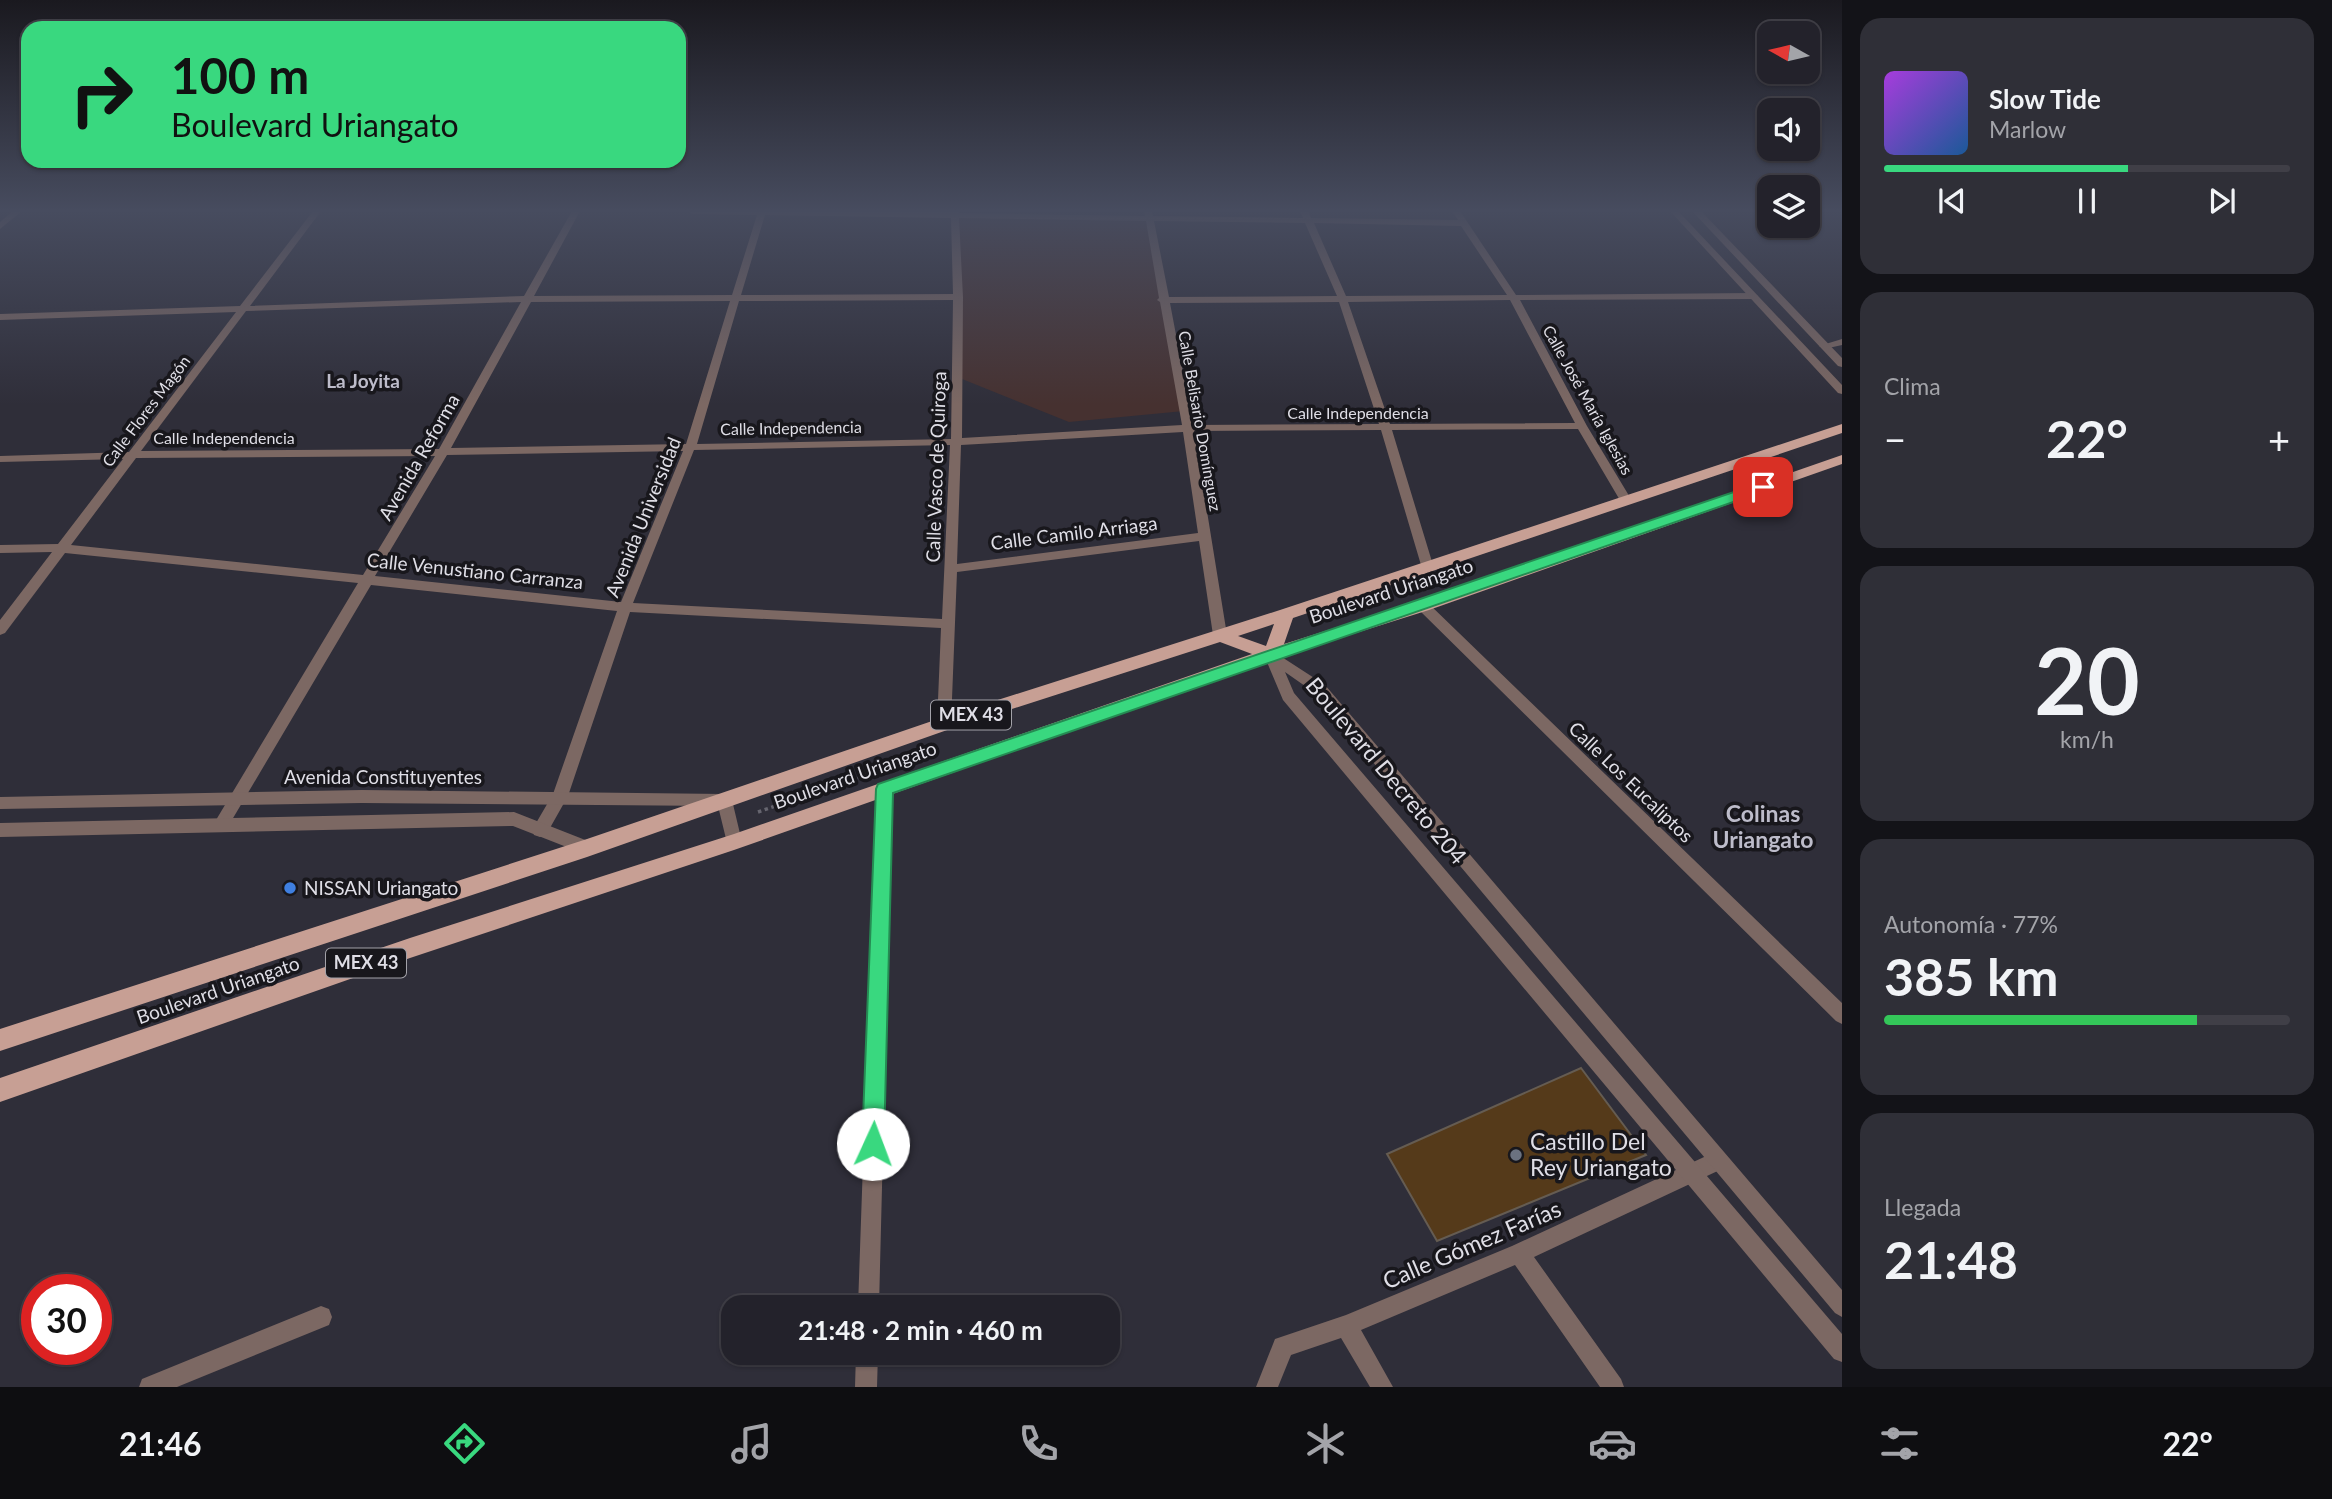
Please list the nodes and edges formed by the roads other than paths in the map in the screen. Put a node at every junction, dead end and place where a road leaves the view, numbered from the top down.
1 (267, 276) edge
2 (541, 276) edge
3 (742, 276) edge
4 (957, 276) edge
5 (1158, 276) edge
6 (1333, 276) edge
7 (1498, 276) edge
8 (1735, 276) edge
9 (1757, 276) edge
10 (1754, 296) junction
11 (736, 297) junction
12 (958, 297) junction
13 (1342, 297) junction
14 (1513, 297) junction
15 (529, 299) junction
16 (1162, 299) junction
17 (242, 308) junction
18 (0, 317) edge
19 (1842, 342) edge
20 (1824, 346) junction
21 (1842, 365) edge
22 (1842, 391) edge
23 (1582, 426) junction
24 (1188, 428) junction
25 (1842, 428) edge
26 (1386, 429) junction
27 (956, 442) junction
28 (691, 445) junction
29 (443, 452) junction
30 (134, 455) junction
31 (0, 459) edge
32 (1842, 459) edge
33 (1625, 499) junction
34 (1203, 536) junction
35 (61, 548) junction
36 (0, 549) edge
37 (1427, 565) junction
38 (949, 569) junction
39 (369, 579) junction
40 (1423, 606) junction
41 (625, 607) junction
42 (1286, 614) junction
43 (947, 624) junction
44 (0, 631) edge
45 (1220, 635) junction
46 (1271, 655) junction
47 (944, 724) junction
48 (884, 789) junction
49 (240, 796) junction
50 (561, 796) junction
51 (724, 800) junction
52 (0, 803) edge
53 (222, 825) junction
54 (0, 830) edge
55 (540, 830) junction
56 (734, 842) junction
57 (587, 848) junction
58 (1842, 1015) edge
59 (0, 1040) edge
60 (0, 1090) edge
61 (1717, 1161) junction
62 (1694, 1173) junction
63 (1519, 1253) junction
64 (869, 1295) edge
65 (1842, 1306) edge
66 (321, 1317) dead end
67 (1346, 1325) junction
68 (1842, 1351) edge
69 (867, 1365) edge
70 (150, 1387) edge
71 (866, 1387) edge
72 (1268, 1387) edge
73 (1382, 1387) edge
74 (1613, 1387) edge

1 - 17 street, Calle Flores Magón
2 - 15 street, Avenida Reforma
3 - 11 street, Avenida Universidad
4 - 12 street, Calle Vasco de Quiroga
5 - 16 street, Calle Belisario Domínguez
6 - 13 street
7 - 14 street, Calle José María Iglesias
8 - 10 street
9 - 20 street
10 - 14 street
10 - 22 street
11 - 12 street
11 - 15 street
11 - 28 street, Avenida Universidad
12 - 27 street, Calle Vasco de Quiroga
13 - 14 street
13 - 16 street
13 - 26 street
14 - 23 street, Calle José María Iglesias
15 - 17 street
15 - 29 street, Avenida Reforma
16 - 24 street, Calle Belisario Domínguez
17 - 18 street
17 - 30 street, Calle Flores Magón
19 - 20 street
20 - 21 street
23 - 26 street, Calle Independencia
23 - 33 street, Calle José María Iglesias
24 - 26 street, Calle Independencia
24 - 27 street, Calle Independencia
24 - 34 street, Calle Belisario Domínguez
25 - 33 main road, Boulevard Uriangato / MEX 43
26 - 37 street
27 - 28 street, Calle Independencia
27 - 38 street, Calle Vasco de Quiroga
28 - 29 street, Calle Independencia
28 - 41 street, Avenida Universidad
29 - 30 street, Calle Independencia
29 - 39 street, Avenida Reforma
30 - 31 street, Calle Independencia
30 - 35 street, Calle Flores Magón
32 - 40 main road, Boulevard Uriangato / MEX 43
33 - 37 main road, Boulevard Uriangato / MEX 43
34 - 38 street, Calle Camilo Arriaga
34 - 45 street, Calle Belisario Domínguez
35 - 36 street, Calle Venustiano Carranza
35 - 39 street, Calle Venustiano Carranza
35 - 44 street, Calle Flores Magón
37 - 42 main road, Boulevard Uriangato / MEX 43
38 - 43 street, Calle Vasco de Quiroga
39 - 41 street, Calle Venustiano Carranza
39 - 49 street, Avenida Reforma
40 - 46 main road, Boulevard Uriangato / MEX 43
40 - 58 street, Calle Los Eucaliptos
41 - 43 street, Calle Venustiano Carranza
41 - 50 street, Avenida Universidad
42 - 45 main road, Boulevard Uriangato / MEX 43
42 - 46 main road
43 - 47 street, Calle Vasco de Quiroga
45 - 46 main road
45 - 47 main road, Boulevard Uriangato / MEX 43
46 - 48 main road, Boulevard Uriangato / MEX 43
46 - 61 street, Boulevard Decreto 204
46 - 62 street, Boulevard Decreto 204
47 - 51 main road, Boulevard Uriangato / MEX 43
48 - 56 main road, Boulevard Uriangato / MEX 43
48 - 64 street
49 - 50 street, Avenida Constituyentes
49 - 52 street, Avenida Constituyentes
49 - 53 street, Avenida Reforma
50 - 51 street, Avenida Constituyentes
50 - 55 street, Avenida Universidad
51 - 56 street
51 - 57 main road, Boulevard Uriangato / MEX 43
53 - 54 street
53 - 55 street
55 - 57 street
56 - 60 main road, Boulevard Uriangato / MEX 43
57 - 59 main road, Boulevard Uriangato / MEX 43
61 - 62 street, Calle Gómez Farías
61 - 65 street, Boulevard Decreto 204
62 - 63 street, Calle Gómez Farías
62 - 68 street, Boulevard Decreto 204
63 - 67 street, Calle Gómez Farías
63 - 74 street
66 - 70 street
67 - 72 street, Calle Gómez Farías
67 - 73 street
69 - 71 street

